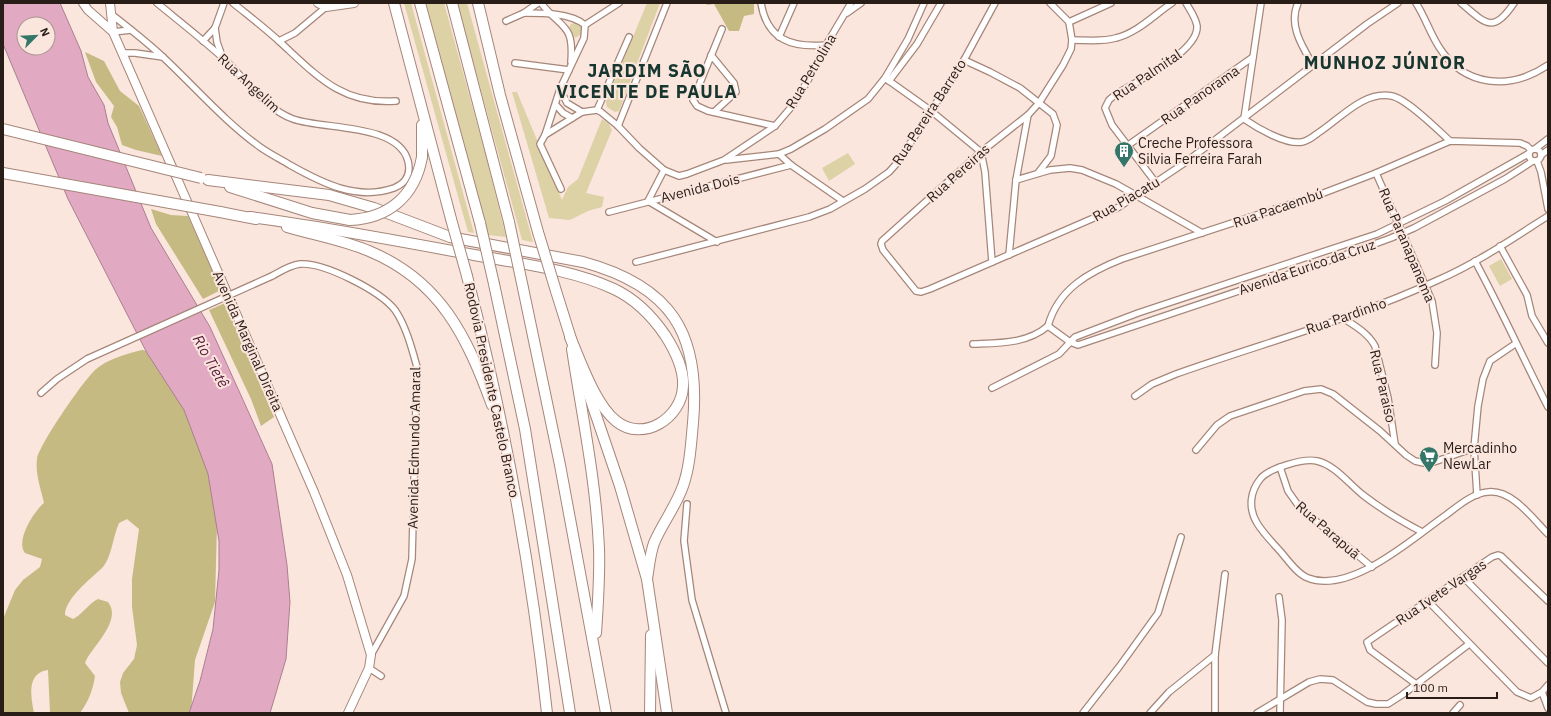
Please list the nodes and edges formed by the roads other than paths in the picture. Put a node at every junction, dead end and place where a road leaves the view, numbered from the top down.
1 (82, 3) edge
2 (110, 3) edge
3 (157, 3) edge
4 (318, 3) edge
5 (351, 3) edge
6 (394, 3) edge
7 (420, 3) edge
8 (452, 3) edge
9 (472, 3) edge
10 (478, 3) edge
11 (538, 3) edge
12 (541, 3) edge
13 (619, 3) edge
14 (667, 3) edge
15 (760, 3) edge
16 (794, 3) edge
17 (851, 3) edge
18 (861, 3) edge
19 (924, 3) edge
20 (941, 3) edge
21 (1050, 3) edge
22 (1111, 3) edge
23 (1172, 3) edge
24 (1186, 3) edge
25 (1261, 3) edge
26 (1298, 3) edge
27 (1398, 3) edge
28 (1416, 3) edge
29 (1460, 3) edge
30 (1514, 3) edge
31 (234, 4) edge
32 (993, 4) edge
33 (223, 6) edge
34 (326, 7) junction
35 (524, 13) junction
36 (549, 13) junction
37 (111, 14) junction
38 (845, 14) junction
39 (506, 22) dead end
40 (1069, 22) junction
41 (585, 25) junction
42 (215, 28) junction
43 (722, 29) dead end
44 (131, 30) junction
45 (113, 32) junction
46 (628, 37) dead end
47 (779, 37) junction
48 (908, 39) junction
49 (1072, 40) junction
50 (203, 41) junction
51 (279, 41) junction
52 (917, 44) junction
53 (826, 45) junction
54 (122, 53) junction
55 (711, 55) junction
56 (163, 57) junction
57 (1253, 57) junction
58 (224, 58) junction
59 (964, 60) junction
60 (515, 63) dead end
61 (1313, 65) junction
62 (1548, 65) edge
63 (570, 67) junction
64 (416, 79) junction
65 (887, 80) junction
66 (560, 89) junction
67 (500, 95) junction
68 (396, 101) dead end
69 (1039, 103) junction
70 (556, 105) junction
71 (597, 110) junction
72 (930, 110) junction
73 (582, 112) junction
74 (714, 112) junction
75 (1028, 114) junction
76 (572, 118) junction
77 (1244, 119) junction
78 (618, 126) junction
79 (775, 126) junction
80 (3, 129) edge
81 (546, 135) junction
82 (1548, 139) edge
83 (1450, 140) junction
84 (1127, 146) junction
85 (1548, 150) edge
86 (1532, 151) junction
87 (981, 152) junction
88 (779, 154) junction
89 (1541, 155) junction
90 (724, 160) junction
91 (1535, 161) junction
92 (791, 165) junction
93 (664, 170) junction
94 (3, 173) edge
95 (1038, 173) junction
96 (1376, 173) junction
97 (204, 179) junction
98 (1016, 180) junction
99 (1156, 183) junction
100 (561, 189) dead end
101 (1135, 197) junction
102 (648, 201) junction
103 (843, 201) junction
104 (1548, 209) edge
105 (609, 212) dead end
106 (246, 216) junction
107 (1548, 216) edge
108 (1399, 224) junction
109 (1403, 232) junction
110 (1202, 233) junction
111 (717, 242) junction
112 (1500, 246) junction
113 (1009, 255) junction
114 (1475, 261) junction
115 (636, 262) dead end
116 (992, 262) junction
117 (1232, 282) junction
118 (1426, 286) junction
119 (930, 289) joint
120 (1236, 292) junction
121 (1343, 318) junction
122 (1048, 326) junction
123 (570, 337) junction
124 (1070, 342) junction
125 (1548, 343) edge
126 (973, 344) dead end
127 (1515, 344) junction
128 (1435, 365) dead end
129 (992, 388) dead end
130 (41, 393) dead end
131 (1135, 396) dead end
132 (1548, 407) edge
133 (504, 439) junction
134 (1395, 444) junction
135 (1474, 448) junction
136 (1196, 450) dead end
137 (1280, 467) junction
138 (1477, 495) junction
139 (687, 504) dead end
140 (1422, 532) junction
141 (1548, 534) edge
142 (1181, 537) dead end
143 (1372, 567) junction
144 (1225, 574) dead end
145 (1463, 577) junction
146 (647, 579) junction
147 (1279, 597) dead end
148 (1428, 601) junction
149 (1548, 601) edge
150 (651, 605) junction
151 (1469, 644) junction
152 (595, 652) junction
153 (371, 655) junction
154 (1215, 655) junction
155 (1548, 663) edge
156 (369, 668) junction
157 (381, 676) dead end
158 (1416, 684) junction
159 (1548, 685) edge
160 (1542, 692) junction
161 (1280, 700) junction
162 (1460, 705) dead end
163 (1548, 708) edge
164 (348, 713) edge
165 (547, 713) edge
166 (570, 713) edge
167 (606, 713) edge
168 (612, 713) edge
169 (650, 713) edge
170 (667, 713) edge
171 (726, 713) edge
172 (1083, 713) edge
173 (1150, 713) edge
174 (1215, 713) edge
175 (1256, 713) edge
176 (1280, 713) edge
177 (1453, 713) edge

1 - 45 main road, Avenida Marginal Direita
2 - 37 main road, Avenida Marginal Direita
3 - 50 street, Rua Angelim
4 - 34 main road
5 - 34 main road
6 - 64 highway, Rodovia Presidente Castelo Branco
7 - 166 highway, Rodovia Presidente Castelo Branco, bridge
8 - 152 highway, bridge
9 - 67 highway
10 - 67 highway
11 - 35 street
12 - 36 street
13 - 41 street
14 - 78 street
15 - 47 street
16 - 47 street
17 - 38 street, Rua Petrolina
18 - 38 street
19 - 48 street
20 - 52 street
21 - 40 street
22 - 40 street
23 - 49 street
24 - 84 street, Rua Palmital
25 - 57 street
26 - 61 street
27 - 61 street, Rua Piacatu
28 - 62 street
29 - 30 street
31 - 33 street
31 - 51 street
32 - 59 street, Rua Pereira Barreto
33 - 42 street
34 - 51 street
35 - 36 street
35 - 39 street
36 - 41 street
36 - 63 street
37 - 44 street
37 - 45 main road, Avenida Marginal Direita
38 - 53 street, Rua Petrolina
40 - 49 street
41 - 63 street
42 - 50 street
42 - 58 street
43 - 55 street
44 - 45 street
44 - 56 street
45 - 54 main road, Avenida Marginal Direita
46 - 71 street
47 - 53 street
48 - 52 street
48 - 65 street
49 - 69 street, Rua Pereiras
50 - 58 street, Rua Angelim
51 - 68 street
52 - 65 street
53 - 79 street, Rua Petrolina
54 - 56 street
54 - 153 main road, Avenida Marginal Direita
55 - 74 street
55 - 74 street
56 - 58 street, Rua Angelim
57 - 77 street
57 - 84 street, Rua Panorama
59 - 69 street
59 - 72 street, Rua Pereira Barreto
60 - 63 street
61 - 77 street, Rua Piacatu
63 - 66 street
64 - 97 highway, bridge
64 - 133 highway, Rodovia Presidente Castelo Branco, bridge
65 - 72 street
65 - 88 street
66 - 70 street
66 - 73 street
67 - 123 highway, bridge
69 - 75 street, Rua Pereiras
69 - 95 street
70 - 76 street
70 - 81 street
71 - 73 street
71 - 78 street
72 - 87 street
72 - 103 street, Rua Pereira Barreto
73 - 76 street
74 - 79 street
75 - 87 street, Rua Pereiras
75 - 98 street
76 - 81 street
77 - 83 street
77 - 99 street, Rua Piacatu
78 - 93 street
79 - 90 street, Rua Petrolina
80 - 97 highway, bridge
81 - 100 street
82 - 86 street, Avenida Eurico da Cruz
83 - 86 street, Rua Pacaembú
83 - 96 street, Rua Pacaembú
84 - 99 street, Rua Palmital
85 - 89 street
86 - 89 street
86 - 91 street
86 - 108 street, Avenida Eurico da Cruz
87 - 116 street
87 - 119 street, Rua Pereiras
88 - 90 street
88 - 92 street
89 - 91 street
90 - 93 street
91 - 104 street
91 - 109 street, Avenida Eurico da Cruz
92 - 102 street, Avenida Dois
92 - 103 street
93 - 102 street
94 - 106 highway, bridge
95 - 98 street
95 - 101 street
96 - 108 street, Rua Paranapanema
96 - 110 street, Rua Pacaembú
97 - 146 highway
98 - 113 street
99 - 101 street, Rua Piacatu
101 - 110 street
101 - 113 street, Rua Piacatu
102 - 105 street, Avenida Dois
102 - 111 street
103 - 111 street, Rua Pereira Barreto
106 - 123 highway
106 - 133 highway
107 - 112 street, Rua Pardinho
108 - 109 street, Rua Paranapanema
108 - 117 street, Avenida Eurico da Cruz
109 - 118 street, Rua Paranapanema
109 - 120 street, Avenida Eurico da Cruz
110 - 122 street, Rua Pacaembú
111 - 115 street, Rua Pereira Barreto
112 - 114 street, Rua Pardinho
112 - 125 street
113 - 116 street, Rua Piacatu
114 - 118 street, Rua Pardinho
114 - 127 street
116 - 119 street, Rua Piacatu
117 - 120 street
117 - 124 street, Avenida Eurico da Cruz
118 - 121 street, Rua Pardinho
118 - 128 street, Rua Paranapanema
120 - 124 street, Avenida Eurico da Cruz
121 - 131 street, Rua Pardinho
121 - 134 street, Rua Paraíso
122 - 124 street
122 - 126 street
123 - 146 highway
123 - 152 highway
124 - 129 street, Avenida Eurico da Cruz
127 - 132 street
127 - 135 street
130 - 153 street, Avenida Edmundo Amaral, bridge
133 - 165 highway, Rodovia Presidente Castelo Branco
134 - 135 street
134 - 136 street
135 - 138 street
137 - 140 street
137 - 143 street, Rua Parapuã
137 - 143 street
138 - 140 street
138 - 141 street
139 - 171 street
140 - 143 street
142 - 172 street
144 - 154 street
145 - 148 street, Rua Ivete Vargas
145 - 149 street, Rua Ivete Vargas
145 - 155 street
146 - 150 highway
147 - 161 street
148 - 151 street
148 - 158 street, Rua Ivete Vargas
150 - 169 highway
150 - 170 highway
151 - 158 street
151 - 160 street
152 - 167 highway
152 - 168 highway
153 - 156 main road, Avenida Edmundo Amaral
154 - 173 street
154 - 174 street
156 - 157 street
156 - 164 main road, Avenida Edmundo Amaral
158 - 161 street
159 - 160 street
160 - 163 street
161 - 175 street
161 - 176 street
162 - 177 street

